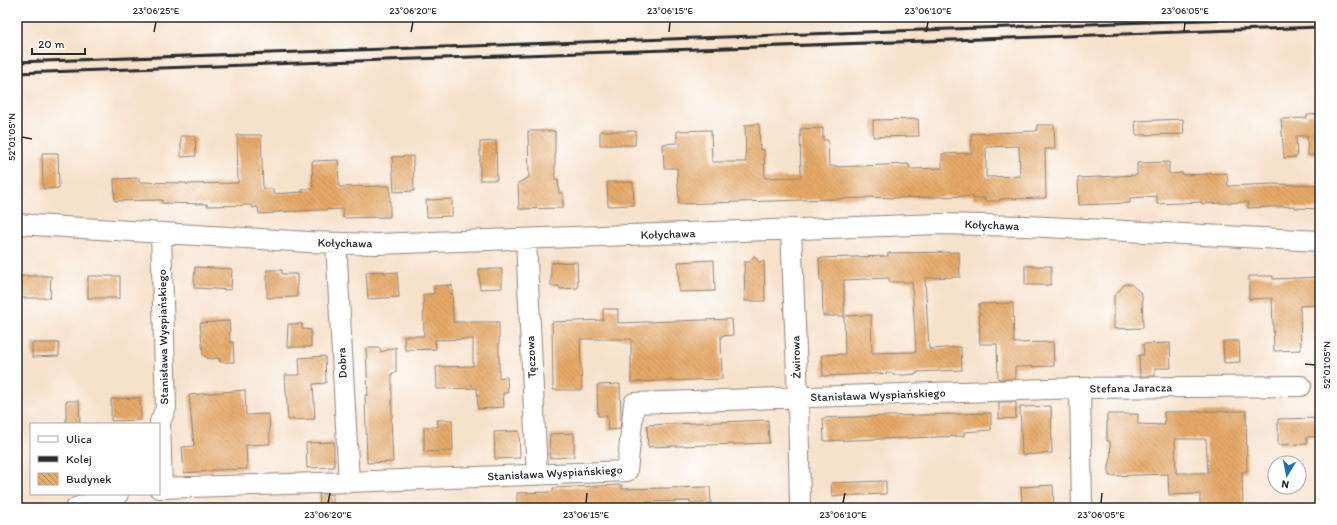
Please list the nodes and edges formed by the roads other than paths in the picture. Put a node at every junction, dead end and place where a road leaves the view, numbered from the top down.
1 (17, 224) edge
2 (791, 230) junction
3 (161, 233) junction
4 (526, 239) junction
5 (1320, 241) edge
6 (336, 243) junction
7 (1301, 386) dead end
8 (1080, 388) junction
9 (798, 398) junction
10 (537, 474) junction
11 (349, 482) junction
12 (161, 488) edge
13 (115, 495) edge
14 (76, 508) edge
15 (800, 508) edge
16 (1082, 508) edge

1 - 3 street, Kołychawa
2 - 4 street, Kołychawa
2 - 5 street, Kołychawa
2 - 9 street, Żwirowa
3 - 6 street, Kołychawa
3 - 12 street, Stanisława Wyspiańskiego
4 - 6 street, Kołychawa
4 - 10 street, Tęczowa
6 - 11 street, Dobra
7 - 8 street, Stefana Jaracza
8 - 9 street, Stanisława Wyspiańskiego
8 - 16 street, Stefana Jaracza
9 - 10 street, Stanisława Wyspiańskiego
9 - 15 street, Żwirowa
10 - 11 street, Stanisława Wyspiańskiego
11 - 12 street, Stanisława Wyspiańskiego
13 - 14 street

